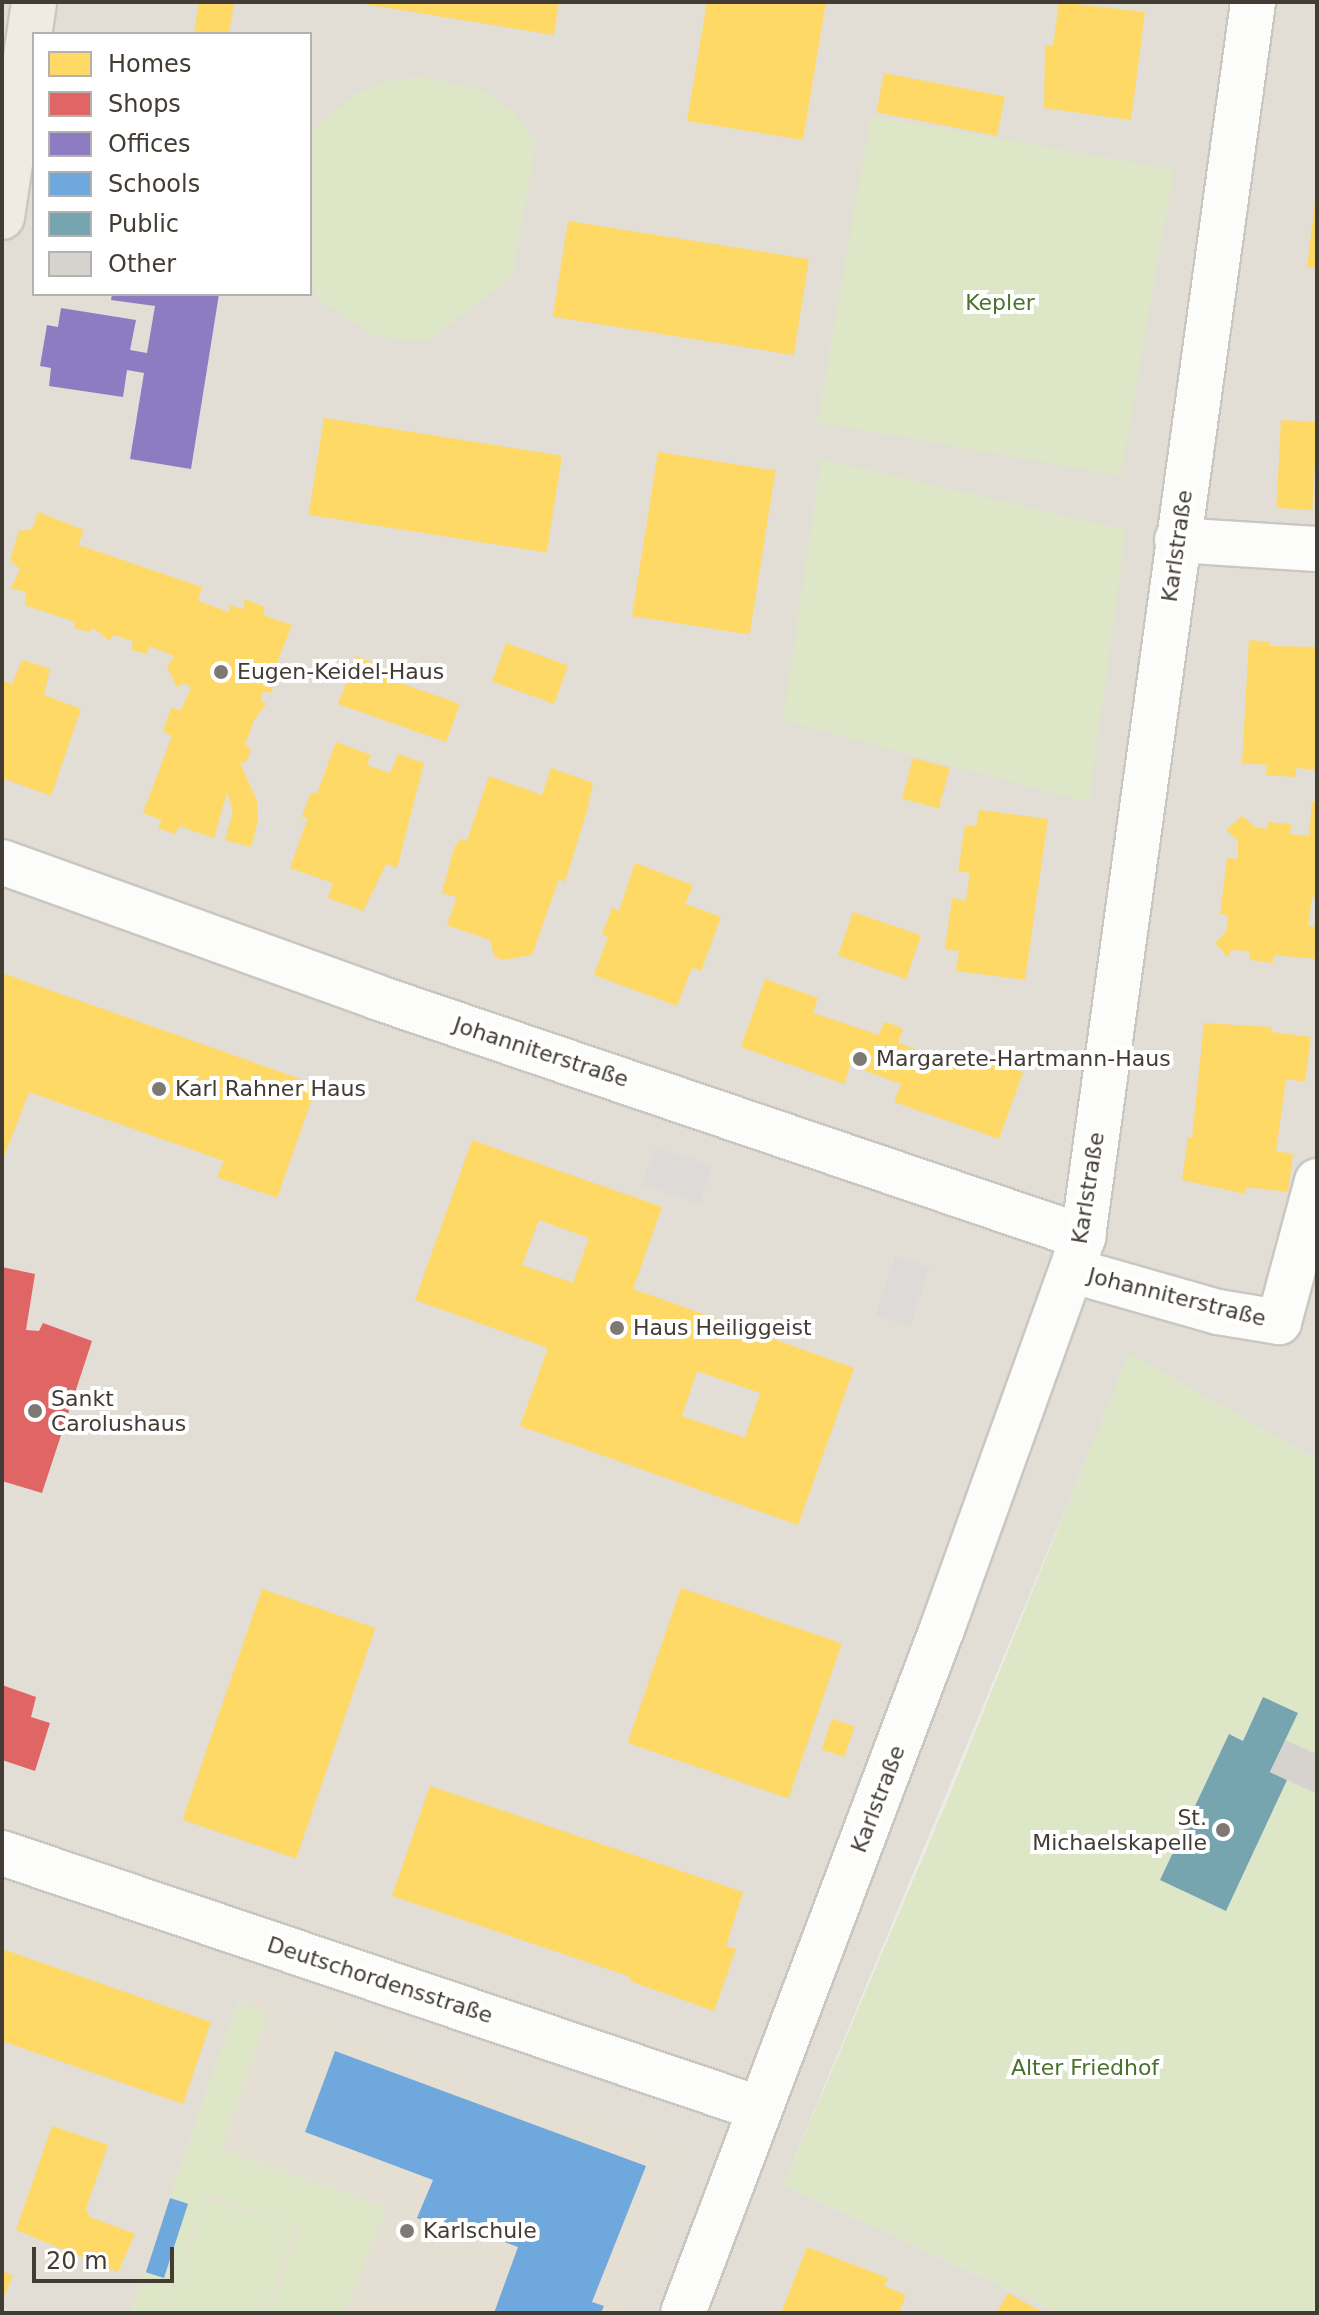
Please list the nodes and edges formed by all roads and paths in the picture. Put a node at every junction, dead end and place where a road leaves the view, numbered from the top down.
1 (34, 2) edge
2 (1253, 2) edge
3 (2, 217) edge
4 (1177, 540) junction
5 (1317, 549) edge
6 (2, 862) edge
7 (1317, 1181) edge
8 (1078, 1254) junction
9 (2, 1853) edge
10 (758, 2108) junction
11 (683, 2313) edge

1 - 3 main road
2 - 4 street, Karlstraße
4 - 5 street
4 - 8 street, Karlstraße
6 - 8 street, Johanniterstraße
7 - 8 street, Johanniterstraße
8 - 10 street, Karlstraße
9 - 10 street, Deutschordensstraße
10 - 11 street, Karlstraße

